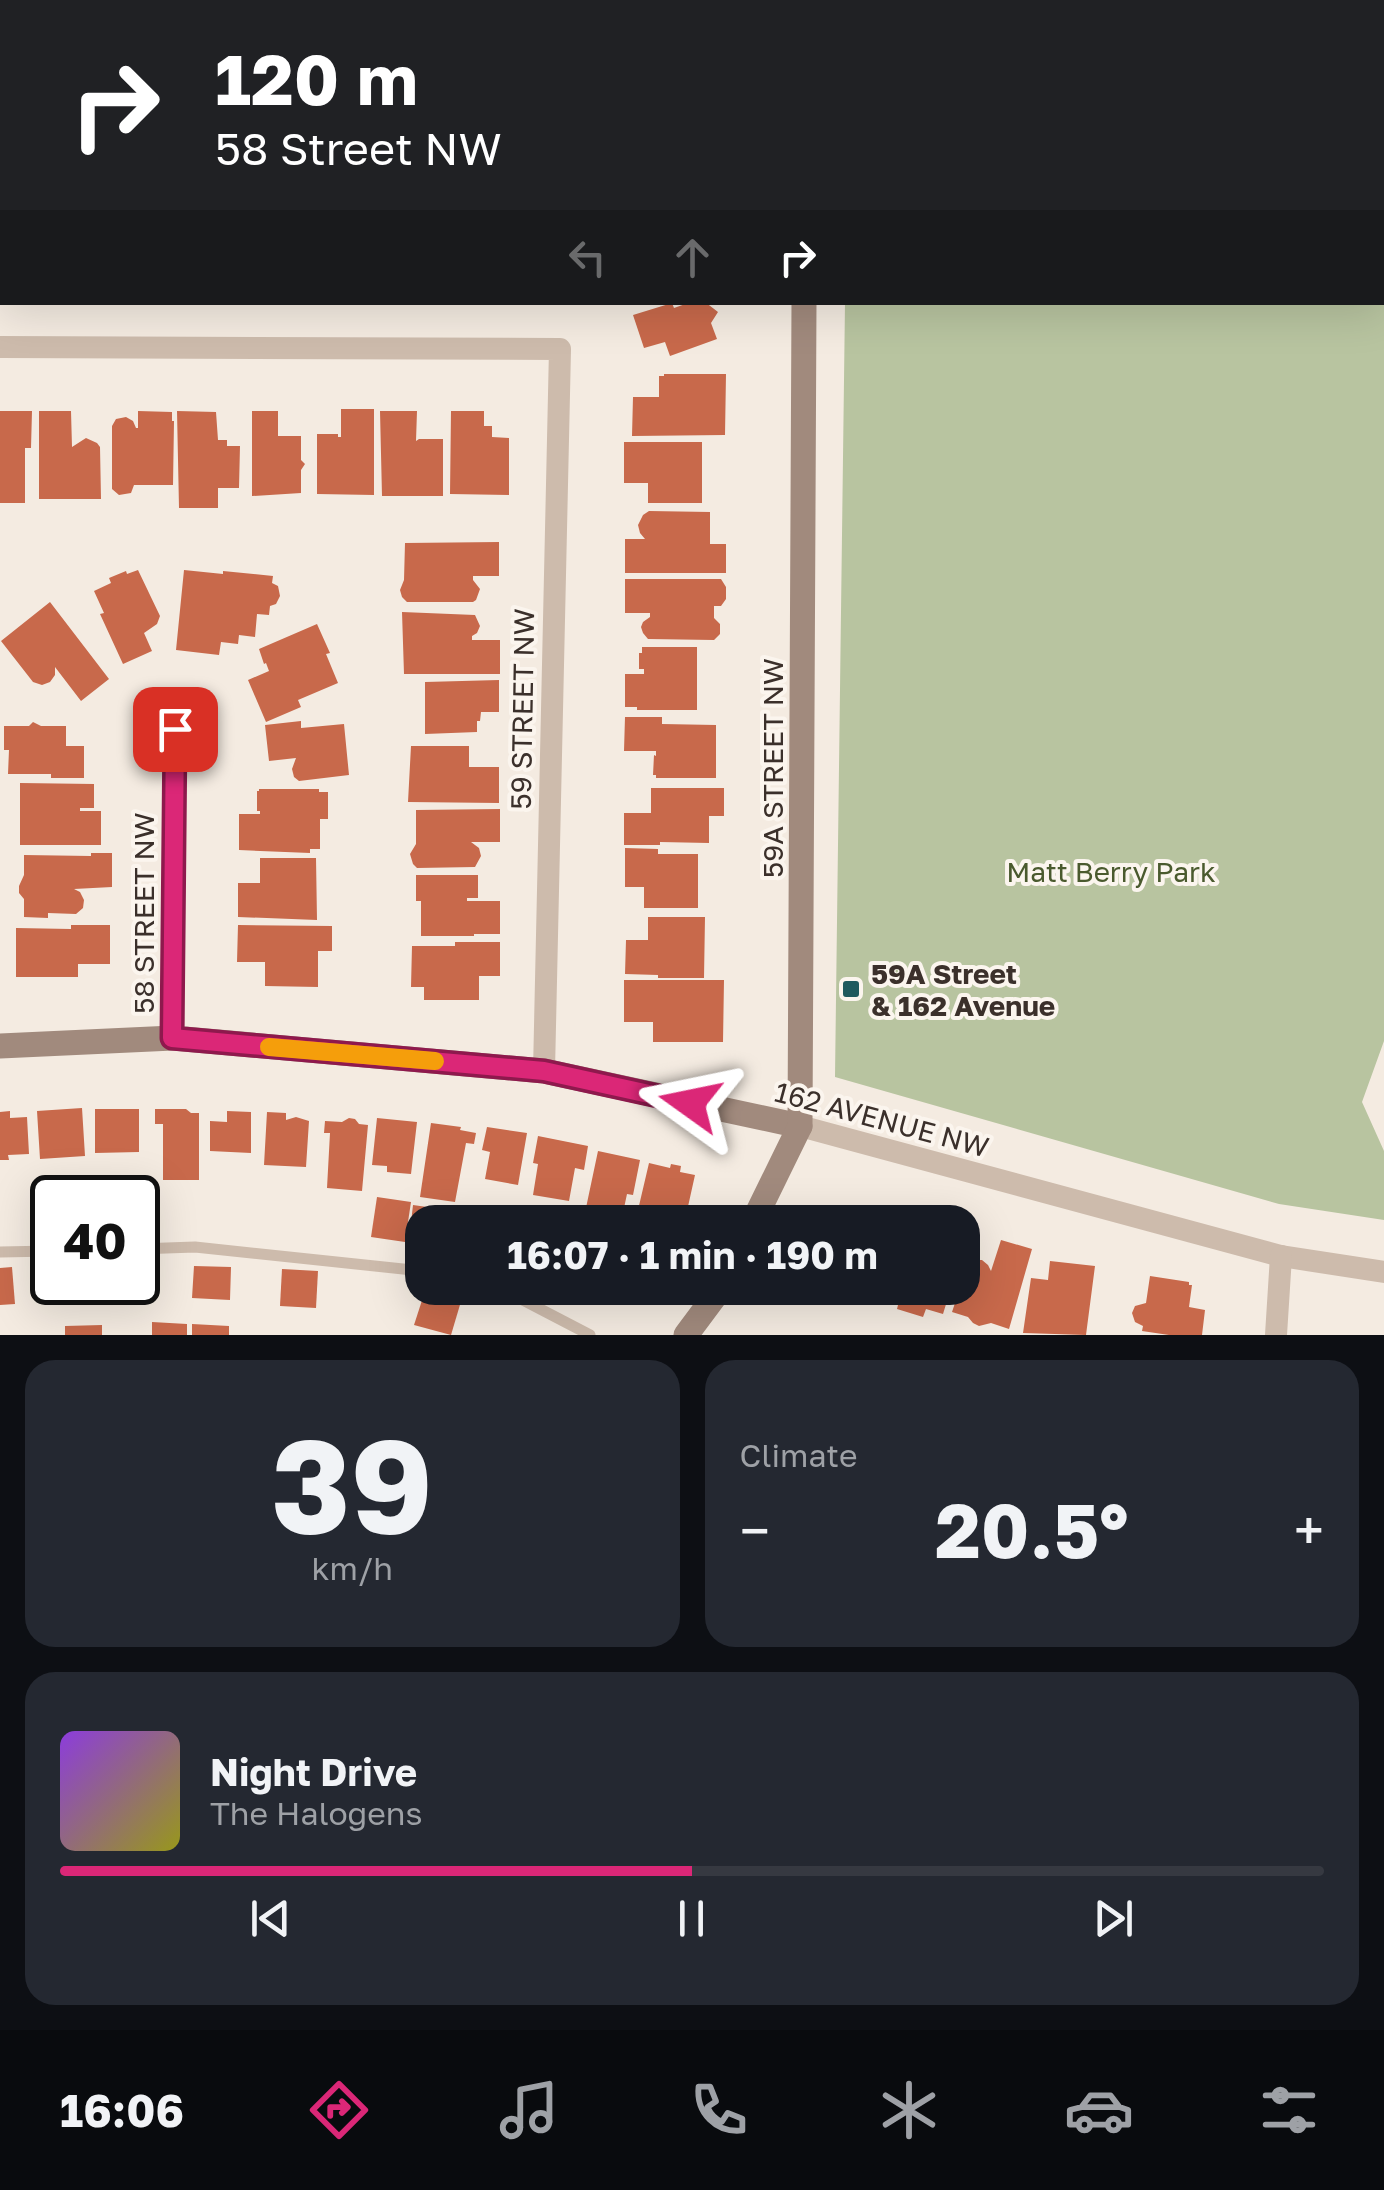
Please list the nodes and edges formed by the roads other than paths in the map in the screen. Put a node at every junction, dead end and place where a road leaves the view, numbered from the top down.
1 (804, 305) edge
2 (0, 348) edge
3 (175, 729) dead end
4 (172, 1038) junction
5 (0, 1046) edge
6 (544, 1071) junction
7 (800, 1126) junction
8 (761, 1205) edge
9 (160, 1248) edge
10 (30, 1251) edge
11 (0, 1252) edge
12 (1281, 1256) junction
13 (405, 1269) edge
14 (1384, 1272) edge
15 (533, 1305) edge
16 (708, 1305) edge
17 (590, 1335) edge
18 (686, 1335) edge
19 (1276, 1335) edge

1 - 7 street, 59A STREET NW
2 - 6 street, 59 STREET NW
3 - 4 street, 58 STREET NW
4 - 5 street, 162 AVENUE NW
4 - 6 street, 162 AVENUE NW
6 - 7 street, 162 AVENUE NW
7 - 8 street, 59A STREET NW
7 - 12 street, 162 AVENUE NW
9 - 13 lane
10 - 11 lane
12 - 14 street, 162 AVENUE NW
12 - 19 street
15 - 17 lane
16 - 18 street

